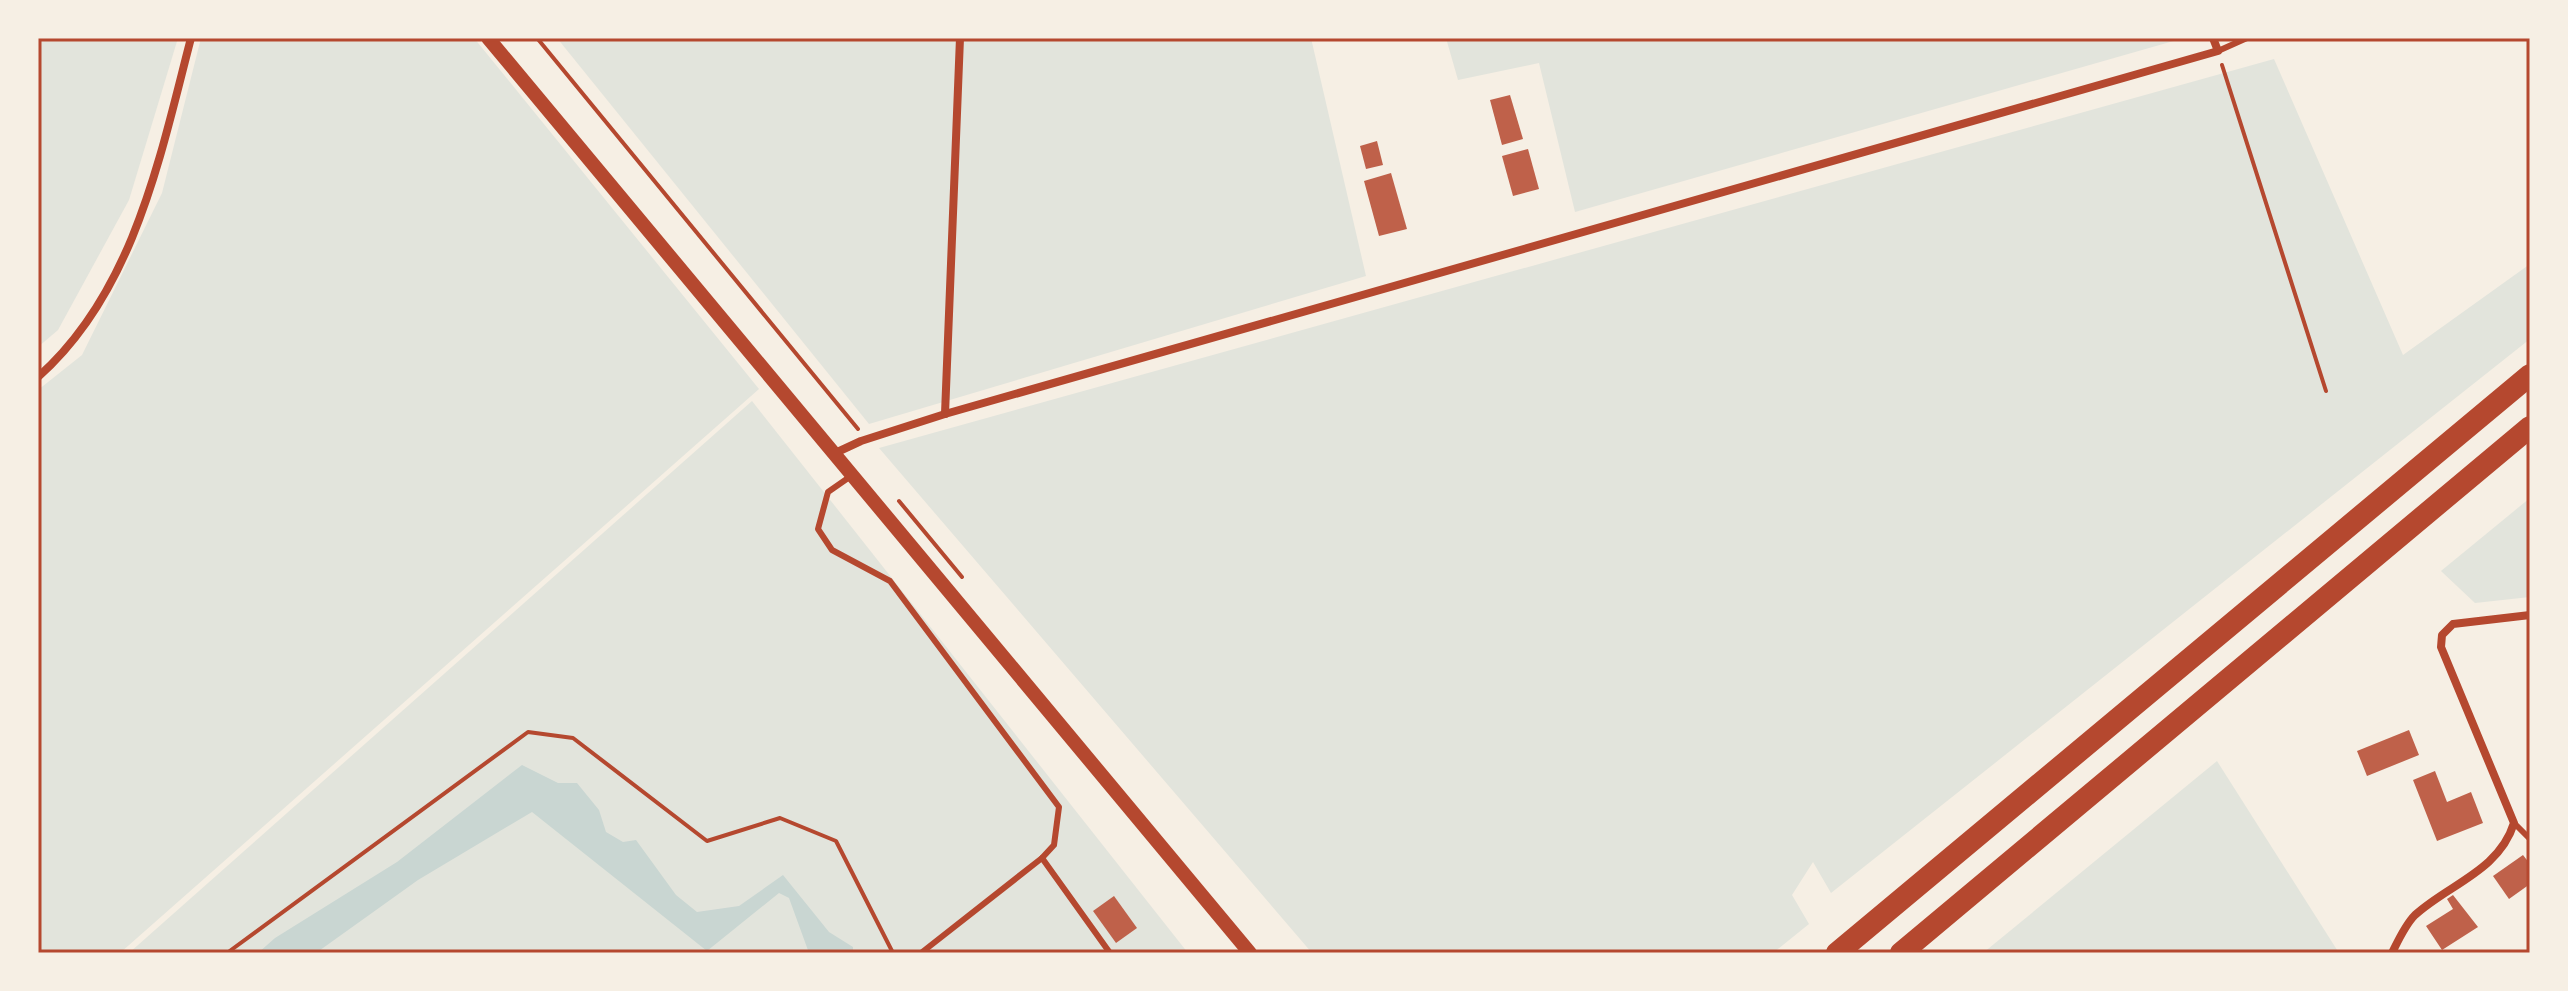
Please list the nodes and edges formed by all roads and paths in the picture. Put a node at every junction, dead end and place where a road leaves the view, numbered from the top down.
1 (191, 38) edge
2 (488, 38) edge
3 (537, 38) edge
4 (960, 38) edge
5 (2213, 38) edge
6 (2247, 38) edge
7 (2218, 51) junction
8 (2530, 375) edge
9 (38, 377) edge
10 (2326, 391) dead end
11 (945, 414) junction
12 (2530, 427) edge
13 (861, 441) junction
14 (833, 454) junction
15 (851, 476) junction
16 (2530, 615) edge
17 (2514, 823) junction
18 (2530, 839) edge
19 (1042, 858) junction
20 (227, 953) edge
21 (893, 953) edge
22 (921, 953) edge
23 (1110, 953) edge
24 (1250, 953) edge
25 (1837, 953) edge
26 (1901, 953) edge
27 (2392, 953) edge

1 - 9 street
2 - 14 street
3 - 13 path
4 - 11 street
5 - 7 street
6 - 7 lane
7 - 10 path
7 - 11 street
8 - 25 highway
11 - 13 street
12 - 26 highway
13 - 14 street
14 - 15 street
15 - 19 lane
15 - 24 street
16 - 17 street
17 - 18 lane
17 - 27 street
19 - 22 lane
19 - 23 lane
20 - 21 path

